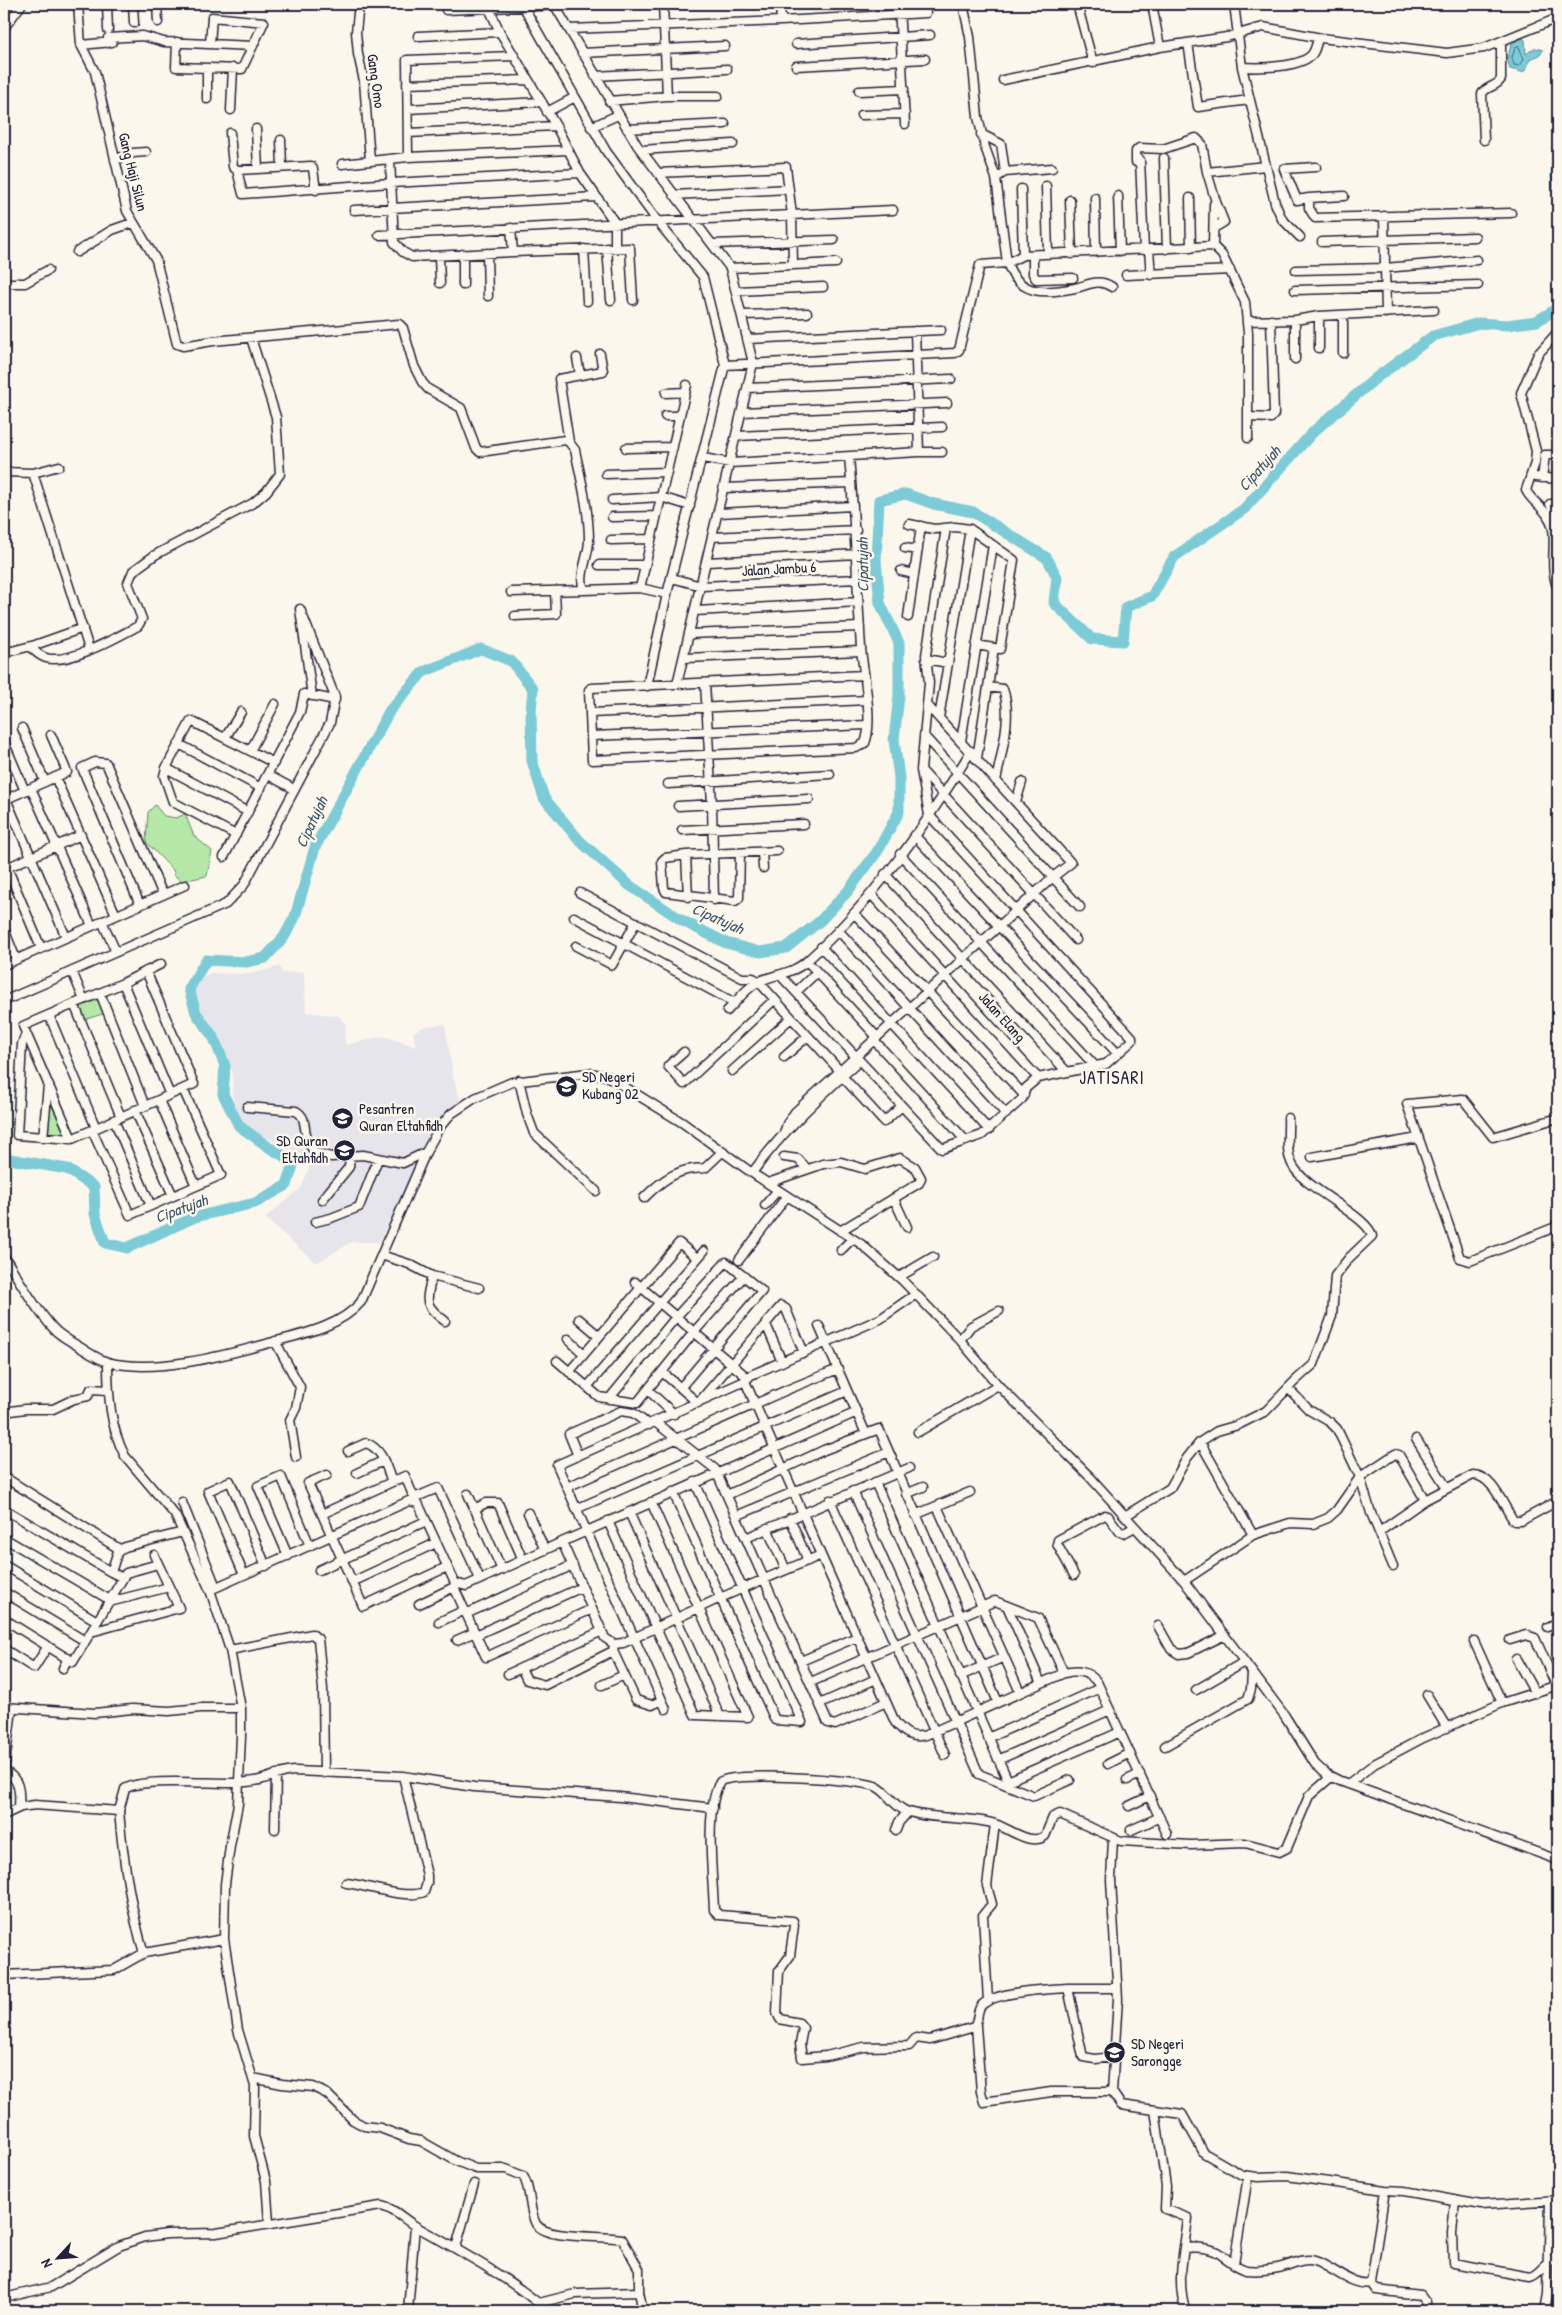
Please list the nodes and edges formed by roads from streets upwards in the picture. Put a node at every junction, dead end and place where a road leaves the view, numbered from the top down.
1 (22, 4) edge
2 (78, 4) edge
3 (107, 4) edge
4 (133, 4) edge
5 (157, 4) edge
6 (359, 4) edge
7 (585, 4) edge
8 (663, 4) edge
9 (780, 4) edge
10 (899, 4) edge
11 (963, 4) edge
12 (1077, 4) edge
13 (1152, 4) edge
14 (1234, 4) edge
15 (523, 5) edge
16 (554, 5) edge
17 (487, 6) edge
18 (446, 10) dead end
19 (899, 13) junction
20 (926, 13) dead end
21 (1558, 18) edge
22 (781, 20) junction
23 (158, 22) dead end
24 (134, 23) dead end
25 (664, 26) junction
26 (4, 28) edge
27 (568, 29) junction
28 (108, 30) dead end
29 (500, 32) junction
30 (930, 35) dead end
31 (1236, 35) junction
32 (418, 36) dead end
33 (900, 37) junction
34 (1318, 38) junction
35 (177, 42) junction
36 (1188, 42) junction
37 (1500, 42) junction
38 (210, 44) junction
39 (796, 44) dead end
40 (81, 46) junction
41 (253, 46) junction
42 (725, 46) dead end
43 (1160, 47) junction
44 (665, 48) junction
45 (582, 53) junction
46 (514, 56) junction
47 (925, 60) dead end
48 (902, 62) junction
49 (1093, 63) junction
50 (796, 66) dead end
51 (207, 68) junction
52 (233, 68) junction
53 (1242, 68) junction
54 (727, 69) dead end
55 (667, 72) junction
56 (595, 76) junction
57 (528, 80) junction
58 (1003, 80) dead end
59 (408, 84) junction
60 (904, 89) junction
61 (859, 91) dead end
62 (667, 96) junction
63 (718, 96) dead end
64 (575, 97) junction
65 (206, 99) dead end
66 (1249, 100) junction
67 (609, 101) junction
68 (542, 102) junction
69 (408, 109) junction
70 (231, 110) dead end
71 (547, 112) junction
72 (618, 114) junction
73 (905, 114) junction
74 (861, 115) dead end
75 (725, 124) dead end
76 (906, 124) dead end
77 (556, 126) junction
78 (591, 128) junction
79 (256, 129) dead end
80 (627, 129) junction
81 (230, 133) dead end
82 (408, 133) junction
83 (981, 134) junction
84 (281, 140) dead end
85 (1484, 140) dead end
86 (733, 144) dead end
87 (568, 150) junction
88 (641, 150) junction
89 (146, 152) dead end
90 (408, 158) junction
91 (1164, 158) dead end
92 (390, 159) junction
93 (115, 160) junction
94 (370, 161) junction
95 (342, 164) dead end
96 (1266, 166) junction
97 (282, 167) junction
98 (1316, 167) dead end
99 (1052, 168) dead end
100 (258, 169) junction
101 (238, 170) junction
102 (1005, 172) junction
103 (1207, 172) junction
104 (580, 173) junction
105 (658, 173) junction
106 (996, 178) junction
107 (391, 183) junction
108 (1046, 186) dead end
109 (788, 189) junction
110 (316, 190) junction
111 (1021, 190) dead end
112 (674, 195) junction
113 (1118, 196) dead end
114 (1344, 196) dead end
115 (596, 197) junction
116 (1095, 198) dead end
117 (1190, 198) dead end
118 (1309, 198) junction
119 (1070, 200) dead end
120 (392, 208) junction
121 (354, 210) dead end
122 (893, 210) dead end
123 (1511, 213) dead end
124 (792, 215) junction
125 (1384, 216) junction
126 (693, 220) junction
127 (658, 222) junction
128 (132, 223) junction
129 (615, 223) junction
130 (511, 228) junction
131 (394, 234) junction
132 (379, 236) dead end
133 (1300, 237) dead end
134 (1475, 237) dead end
135 (834, 240) dead end
136 (1385, 240) junction
137 (792, 241) junction
138 (1322, 242) dead end
139 (712, 244) junction
140 (1213, 246) junction
141 (611, 248) junction
142 (1191, 248) junction
143 (584, 249) junction
144 (1167, 249) junction
145 (1147, 250) junction
146 (1120, 251) junction
147 (77, 252) dead end
148 (514, 252) junction
149 (1096, 252) junction
150 (487, 253) junction
151 (463, 254) junction
152 (1048, 254) junction
153 (1072, 254) junction
154 (1023, 255) junction
155 (1033, 255) junction
156 (439, 256) junction
157 (1477, 260) dead end
158 (836, 263) dead end
159 (1007, 263) junction
160 (793, 265) junction
161 (730, 268) junction
162 (1386, 268) junction
163 (48, 270) dead end
164 (1230, 270) junction
165 (1296, 270) dead end
166 (1126, 275) dead end
167 (1151, 275) junction
168 (1073, 278) dead end
169 (4, 282) edge
170 (440, 283) dead end
171 (463, 285) dead end
172 (1478, 285) dead end
173 (1112, 287) dead end
174 (823, 288) dead end
175 (1387, 288) junction
176 (1295, 290) dead end
177 (736, 292) junction
178 (488, 296) dead end
179 (611, 300) dead end
180 (633, 300) dead end
181 (587, 301) dead end
182 (1434, 310) dead end
183 (806, 313) dead end
184 (1386, 313) junction
185 (742, 315) junction
186 (1319, 316) junction
187 (1343, 316) junction
188 (1271, 320) junction
189 (1295, 320) junction
190 (1247, 321) junction
191 (941, 330) dead end
192 (916, 331) junction
193 (1558, 332) edge
194 (251, 338) junction
195 (747, 339) junction
196 (1319, 348) dead end
197 (1343, 353) dead end
198 (600, 354) dead end
199 (917, 357) junction
200 (577, 358) dead end
201 (1295, 359) dead end
202 (753, 364) junction
203 (725, 365) junction
204 (580, 375) junction
205 (951, 379) dead end
206 (918, 381) junction
207 (748, 388) junction
208 (666, 393) dead end
209 (947, 403) dead end
210 (918, 404) junction
211 (743, 412) junction
212 (665, 416) dead end
213 (680, 416) junction
214 (1249, 417) junction
215 (918, 427) junction
216 (942, 427) dead end
217 (737, 436) junction
218 (1248, 438) dead end
219 (569, 442) junction
220 (673, 447) junction
221 (626, 448) dead end
222 (919, 452) junction
223 (942, 452) dead end
224 (1558, 456) edge
225 (703, 458) junction
226 (849, 458) junction
227 (730, 463) junction
228 (59, 466) dead end
229 (4, 472) edge
230 (667, 472) junction
231 (33, 473) junction
232 (606, 474) dead end
233 (1558, 479) edge
234 (852, 483) junction
235 (725, 488) junction
236 (661, 497) junction
237 (612, 500) dead end
238 (1558, 504) edge
239 (690, 506) junction
240 (853, 506) junction
241 (718, 513) junction
242 (656, 516) junction
243 (612, 517) dead end
244 (1558, 521) edge
245 (909, 524) dead end
246 (922, 526) junction
247 (946, 528) junction
248 (856, 530) junction
249 (970, 530) junction
250 (712, 537) junction
251 (651, 539) junction
252 (610, 540) dead end
253 (992, 545) junction
254 (905, 548) dead end
255 (918, 550) junction
256 (857, 554) junction
257 (707, 562) junction
258 (599, 565) dead end
259 (645, 565) junction
260 (901, 572) dead end
261 (914, 574) junction
262 (672, 578) junction
263 (858, 579) junction
264 (701, 586) junction
265 (640, 588) junction
266 (1558, 588) edge
267 (584, 590) junction
268 (555, 591) junction
269 (511, 592) dead end
270 (667, 594) junction
271 (859, 602) junction
272 (695, 611) junction
273 (515, 616) dead end
274 (908, 617) dead end
275 (860, 627) junction
276 (82, 628) junction
277 (690, 634) junction
278 (976, 645) junction
279 (30, 647) junction
280 (994, 648) junction
281 (89, 649) junction
282 (861, 651) junction
283 (4, 653) edge
284 (318, 655) junction
285 (685, 658) junction
286 (926, 659) junction
287 (948, 663) junction
288 (864, 675) junction
289 (310, 677) junction
290 (705, 683) junction
291 (677, 684) junction
292 (647, 686) junction
293 (988, 687) junction
294 (312, 696) junction
295 (335, 700) junction
296 (867, 700) junction
297 (275, 704) dead end
298 (927, 705) junction
299 (707, 706) junction
300 (241, 712) dead end
301 (591, 713) junction
302 (939, 718) junction
303 (867, 725) junction
304 (22, 728) dead end
305 (708, 733) junction
306 (51, 735) dead end
307 (592, 736) junction
308 (924, 736) junction
309 (225, 738) junction
310 (961, 740) junction
311 (4, 742) edge
312 (179, 744) junction
313 (250, 751) junction
314 (970, 751) junction
315 (710, 756) junction
316 (977, 758) junction
317 (274, 763) junction
318 (166, 768) junction
319 (921, 770) junction
320 (957, 773) junction
321 (830, 774) dead end
322 (268, 775) junction
323 (55, 777) junction
324 (45, 782) junction
325 (711, 782) junction
326 (996, 782) junction
327 (1022, 782) dead end
328 (668, 784) dead end
329 (261, 788) junction
330 (28, 789) junction
331 (294, 789) junction
332 (944, 795) junction
333 (809, 799) dead end
334 (5, 800) edge
335 (1016, 802) junction
336 (712, 804) junction
337 (678, 806) dead end
338 (248, 812) junction
339 (929, 815) junction
340 (804, 824) dead end
341 (713, 829) junction
342 (682, 830) dead end
343 (81, 835) junction
344 (236, 835) junction
345 (914, 835) junction
346 (56, 846) junction
347 (777, 851) dead end
348 (762, 852) junction
349 (740, 853) junction
350 (714, 854) junction
351 (900, 854) junction
352 (686, 855) junction
353 (31, 857) junction
354 (224, 857) dead end
355 (5, 865) edge
356 (763, 868) dead end
357 (885, 874) junction
358 (1054, 879) junction
359 (185, 885) dead end
360 (580, 893) dead end
361 (871, 894) junction
362 (163, 895) junction
363 (1036, 895) junction
364 (688, 896) junction
365 (714, 900) junction
366 (140, 905) junction
367 (1080, 908) dead end
368 (1018, 912) junction
369 (854, 913) junction
370 (116, 915) junction
371 (574, 917) dead end
372 (102, 921) junction
373 (636, 922) junction
374 (92, 926) junction
375 (1000, 928) junction
376 (4, 929) edge
377 (838, 930) junction
378 (66, 937) junction
379 (1076, 940) dead end
380 (624, 944) junction
381 (982, 944) junction
382 (576, 946) dead end
383 (821, 947) junction
384 (41, 948) junction
385 (116, 952) junction
386 (16, 959) junction
387 (965, 961) junction
388 (807, 962) junction
389 (4, 964) edge
390 (161, 964) dead end
391 (72, 971) junction
392 (146, 971) junction
393 (817, 972) junction
394 (780, 975) junction
395 (947, 977) junction
396 (758, 981) junction
397 (123, 983) junction
398 (796, 992) junction
399 (100, 993) junction
400 (929, 993) junction
401 (84, 1000) junction
402 (774, 1000) junction
403 (4, 1001) edge
404 (74, 1004) junction
405 (735, 1004) junction
406 (911, 1010) junction
407 (726, 1011) dead end
408 (49, 1015) junction
409 (791, 1018) junction
410 (893, 1026) junction
411 (24, 1030) junction
412 (808, 1036) junction
413 (877, 1040) junction
414 (684, 1052) dead end
415 (1118, 1054) junction
416 (784, 1057) dead end
417 (858, 1058) junction
418 (1095, 1066) junction
419 (732, 1071) dead end
420 (1067, 1072) junction
421 (841, 1074) junction
422 (1038, 1078) junction
423 (519, 1080) junction
424 (48, 1083) junction
425 (183, 1089) junction
426 (170, 1095) junction
427 (1024, 1095) junction
428 (159, 1100) junction
429 (145, 1106) junction
430 (902, 1106) junction
431 (247, 1107) dead end
432 (135, 1110) junction
433 (1006, 1114) junction
434 (118, 1118) junction
435 (1288, 1118) dead end
436 (1558, 1118) edge
437 (94, 1129) junction
438 (989, 1130) junction
439 (43, 1138) junction
440 (1418, 1138) junction
441 (72, 1139) junction
442 (966, 1141) junction
443 (426, 1152) junction
444 (722, 1152) junction
445 (350, 1156) junction
446 (784, 1157) dead end
447 (1312, 1157) dead end
448 (378, 1159) junction
449 (808, 1169) junction
450 (752, 1173) junction
451 (768, 1183) junction
452 (196, 1186) junction
453 (778, 1190) junction
454 (596, 1191) dead end
455 (173, 1196) junction
456 (787, 1196) junction
457 (644, 1198) dead end
458 (894, 1199) junction
459 (322, 1200) dead end
460 (765, 1205) dead end
461 (151, 1206) junction
462 (315, 1222) dead end
463 (1558, 1224) edge
464 (907, 1227) dead end
465 (840, 1231) junction
466 (852, 1239) junction
467 (841, 1250) dead end
468 (704, 1251) dead end
469 (381, 1255) junction
470 (4, 1256) edge
471 (933, 1257) dead end
472 (697, 1258) junction
473 (739, 1260) dead end
474 (432, 1276) junction
475 (744, 1276) junction
476 (899, 1277) junction
477 (638, 1284) junction
478 (479, 1288) dead end
479 (916, 1294) junction
480 (658, 1302) junction
481 (999, 1311) dead end
482 (676, 1317) junction
483 (580, 1319) dead end
484 (445, 1321) dead end
485 (764, 1326) junction
486 (819, 1326) dead end
487 (694, 1332) junction
488 (599, 1336) junction
489 (568, 1340) dead end
490 (960, 1340) junction
491 (275, 1341) junction
492 (826, 1343) junction
493 (712, 1348) junction
494 (804, 1353) junction
495 (584, 1354) junction
496 (108, 1362) junction
497 (557, 1362) dead end
498 (782, 1362) junction
499 (731, 1364) junction
500 (838, 1369) junction
501 (569, 1372) junction
502 (662, 1372) junction
503 (747, 1380) junction
504 (998, 1385) junction
505 (587, 1387) junction
506 (681, 1387) junction
507 (1288, 1388) junction
508 (108, 1390) junction
509 (648, 1390) junction
510 (847, 1391) junction
511 (609, 1399) junction
512 (698, 1403) junction
513 (754, 1404) junction
514 (4, 1412) edge
515 (857, 1412) junction
516 (674, 1414) junction
517 (652, 1424) junction
518 (764, 1426) junction
519 (918, 1432) dead end
520 (866, 1434) junction
521 (677, 1439) junction
522 (1416, 1439) dead end
523 (1200, 1442) junction
524 (773, 1448) junction
525 (348, 1451) dead end
526 (889, 1452) junction
527 (578, 1456) junction
528 (698, 1456) junction
529 (296, 1457) dead end
530 (383, 1461) junction
531 (909, 1468) dead end
532 (783, 1469) junction
533 (717, 1472) junction
534 (357, 1473) dead end
535 (897, 1473) junction
536 (326, 1475) dead end
537 (4, 1477) edge
538 (1360, 1477) junction
539 (4, 1482) edge
540 (392, 1482) junction
541 (695, 1482) junction
542 (875, 1482) junction
543 (567, 1487) junction
544 (923, 1487) dead end
545 (1447, 1488) junction
546 (793, 1491) junction
547 (853, 1491) junction
548 (673, 1492) junction
549 (970, 1492) dead end
550 (468, 1494) dead end
551 (906, 1494) junction
552 (727, 1495) junction
553 (414, 1500) junction
554 (830, 1500) junction
555 (1425, 1500) junction
556 (182, 1502) dead end
557 (651, 1502) junction
558 (937, 1506) junction
559 (1558, 1506) edge
560 (51, 1508) junction
561 (4, 1509) edge
562 (474, 1509) junction
563 (576, 1509) junction
564 (629, 1512) junction
565 (528, 1513) dead end
566 (802, 1513) junction
567 (322, 1514) junction
568 (915, 1515) junction
569 (736, 1516) junction
570 (1125, 1516) junction
571 (790, 1518) junction
572 (426, 1521) junction
573 (608, 1522) junction
574 (1135, 1527) junction
575 (767, 1528) junction
576 (586, 1531) junction
577 (183, 1532) junction
578 (1379, 1532) junction
579 (1253, 1535) junction
580 (332, 1536) junction
581 (4, 1538) edge
582 (746, 1538) junction
583 (562, 1542) junction
584 (436, 1543) junction
585 (310, 1546) junction
586 (119, 1550) junction
587 (545, 1550) junction
588 (154, 1555) dead end
589 (821, 1555) junction
590 (288, 1556) junction
591 (342, 1560) junction
592 (523, 1560) junction
593 (808, 1561) junction
594 (158, 1564) junction
595 (4, 1565) edge
596 (573, 1565) junction
597 (266, 1566) junction
598 (1393, 1566) dead end
599 (447, 1567) junction
600 (319, 1570) dead end
601 (502, 1570) junction
602 (786, 1570) junction
603 (111, 1572) junction
604 (244, 1575) junction
605 (1074, 1576) dead end
606 (123, 1578) junction
607 (480, 1579) junction
608 (764, 1580) junction
609 (1184, 1581) junction
610 (352, 1582) junction
611 (455, 1585) junction
612 (169, 1587) junction
613 (582, 1587) junction
614 (213, 1589) junction
615 (742, 1589) junction
616 (4, 1592) edge
617 (720, 1598) junction
618 (109, 1601) junction
619 (419, 1604) dead end
620 (1008, 1606) junction
621 (982, 1607) junction
622 (699, 1608) junction
623 (592, 1609) junction
624 (466, 1612) junction
625 (960, 1617) junction
626 (677, 1618) junction
627 (4, 1619) edge
628 (97, 1621) junction
629 (439, 1622) dead end
630 (1558, 1622) edge
631 (1158, 1626) dead end
632 (939, 1627) junction
633 (1548, 1627) dead end
634 (656, 1628) junction
635 (602, 1631) junction
636 (91, 1632) junction
637 (475, 1633) junction
638 (1225, 1635) junction
639 (918, 1636) junction
640 (858, 1637) junction
641 (634, 1638) junction
642 (457, 1640) dead end
643 (1510, 1640) dead end
644 (85, 1641) junction
645 (1474, 1641) dead end
646 (48, 1646) junction
647 (896, 1646) junction
648 (614, 1647) junction
649 (4, 1649) edge
650 (230, 1650) junction
651 (485, 1654) junction
652 (1004, 1657) junction
653 (68, 1658) junction
654 (476, 1658) dead end
655 (867, 1658) junction
656 (1516, 1659) dead end
657 (801, 1661) junction
658 (1244, 1662) junction
659 (982, 1666) junction
660 (63, 1668) dead end
661 (520, 1668) junction
662 (1064, 1673) junction
663 (1252, 1673) junction
664 (508, 1674) dead end
665 (624, 1675) junction
666 (960, 1676) junction
667 (876, 1680) junction
668 (810, 1682) junction
669 (1041, 1682) junction
670 (602, 1685) dead end
671 (1557, 1685) edge
672 (1100, 1688) junction
673 (1196, 1690) dead end
674 (1020, 1692) junction
675 (1535, 1693) junction
676 (1428, 1695) dead end
677 (662, 1700) junction
678 (886, 1702) junction
679 (998, 1702) junction
680 (1502, 1703) junction
681 (820, 1704) junction
682 (8, 1708) edge
683 (241, 1708) junction
684 (666, 1709) dead end
685 (1110, 1710) junction
686 (976, 1712) junction
687 (720, 1716) junction
688 (956, 1721) junction
689 (1447, 1728) junction
690 (934, 1731) junction
691 (1120, 1732) junction
692 (988, 1738) junction
693 (1164, 1746) dead end
694 (1130, 1753) junction
695 (945, 1755) dead end
696 (998, 1760) junction
697 (1108, 1764) dead end
698 (4, 1771) edge
699 (324, 1773) junction
700 (276, 1774) junction
701 (1140, 1774) junction
702 (402, 1776) junction
703 (1331, 1778) junction
704 (1070, 1780) dead end
705 (1127, 1780) dead end
706 (238, 1783) junction
707 (1348, 1784) junction
708 (1150, 1796) junction
709 (1129, 1806) dead end
710 (19, 1808) junction
711 (713, 1808) junction
712 (119, 1811) junction
713 (908, 1812) junction
714 (4, 1815) edge
715 (1160, 1817) junction
716 (995, 1824) junction
717 (276, 1829) dead end
718 (896, 1830) dead end
719 (1131, 1830) dead end
720 (1167, 1834) dead end
721 (1113, 1839) junction
722 (1558, 1860) edge
723 (346, 1883) dead end
724 (224, 1939) junction
725 (144, 1953) junction
726 (4, 1975) edge
727 (1068, 1988) junction
728 (1117, 1988) junction
729 (988, 2001) junction
730 (976, 2026) junction
731 (1113, 2057) junction
732 (253, 2078) junction
733 (1112, 2092) junction
734 (1155, 2110) junction
735 (1248, 2176) junction
736 (474, 2184) dead end
737 (1385, 2190) junction
738 (1455, 2200) junction
739 (1554, 2201) edge
740 (269, 2223) junction
741 (415, 2226) junction
742 (456, 2248) junction
743 (1184, 2248) junction
744 (1558, 2260) edge
745 (1548, 2263) junction
746 (1234, 2264) junction
747 (1371, 2283) junction
748 (639, 2292) junction
749 (4, 2298) edge
750 (539, 2303) junction
751 (408, 2311) edge
752 (548, 2311) edge
753 (643, 2311) edge
754 (1186, 2311) edge
755 (1426, 2311) edge
756 (1545, 2311) edge

1 - 26 street
2 - 40 street, Gang Haji Silun
3 - 28 street
4 - 24 street
5 - 23 street
6 - 94 street, Gang Omo
7 - 16 street
8 - 25 street
9 - 22 street
10 - 19 street
11 - 83 street
12 - 49 street
13 - 43 street
14 - 31 street
15 - 16 street
15 - 17 street
15 - 64 street
16 - 27 street
17 - 18 street
17 - 29 street
19 - 20 street
19 - 22 street
19 - 33 street
21 - 37 street
22 - 25 street
25 - 27 street
25 - 44 street
27 - 45 street
29 - 32 street
29 - 46 street
30 - 33 street
31 - 34 street
31 - 36 street
31 - 53 street
33 - 39 street
33 - 48 street
34 - 37 street
34 - 53 street
35 - 38 street
35 - 40 street
35 - 51 street
36 - 43 street
36 - 66 street
37 - 85 street
38 - 41 street
38 - 41 street
40 - 93 street, Gang Haji Silun
41 - 52 street
42 - 44 street
43 - 49 street
44 - 45 street
44 - 55 street
45 - 56 street
46 - 57 street
46 - 59 street
47 - 48 street
48 - 50 street
48 - 60 street
49 - 58 street
51 - 52 street
51 - 65 street
52 - 70 street
53 - 66 street
54 - 55 street
55 - 56 street
55 - 62 street
56 - 67 street
57 - 59 street
57 - 68 street
59 - 69 street
60 - 61 street
60 - 73 street
62 - 63 street
62 - 67 street
64 - 71 street
64 - 78 street
66 - 96 street
67 - 72 street
68 - 69 street
68 - 71 street
69 - 82 street
71 - 77 street
72 - 78 street
72 - 80 street
73 - 74 street
73 - 76 street
75 - 80 street
77 - 82 street
77 - 87 street
78 - 127 street
79 - 100 street
80 - 88 street
81 - 101 street
82 - 90 street
83 - 102 street
83 - 106 street
84 - 97 street
86 - 88 street
87 - 90 street
87 - 104 street
88 - 105 street
89 - 93 street
90 - 92 street
91 - 144 street
92 - 94 street
92 - 107 street
93 - 128 street, Gang Haji Silun
94 - 95 street
96 - 103 street
96 - 133 street
97 - 100 street
97 - 110 street
98 - 118 street
99 - 102 street
100 - 101 street
101 - 110 street
102 - 106 street
103 - 140 street
103 - 145 street
104 - 107 street
104 - 115 street
105 - 109 street
105 - 112 street
106 - 159 street
107 - 110 street
107 - 120 street
108 - 152 street
109 - 112 street
109 - 124 street
111 - 154 street
112 - 126 street
113 - 146 street
114 - 118 street
115 - 120 street
115 - 129 street
116 - 149 street
117 - 142 street
118 - 125 street
119 - 153 street
120 - 121 street
120 - 131 street
122 - 124 street
123 - 125 street
124 - 126 street
124 - 137 street
125 - 136 street
126 - 127 street
126 - 139 street
127 - 129 street
127 - 203 street
128 - 147 street
128 - 194 street, Gang Haji Silun
129 - 130 street
129 - 141 street
130 - 131 street
130 - 148 street
131 - 132 street
131 - 156 street
134 - 136 street
135 - 137 street
136 - 138 street
136 - 162 street
137 - 139 street
137 - 160 street
139 - 161 street
140 - 142 street
140 - 164 street
141 - 143 street
141 - 179 street
141 - 180 street
142 - 144 street
143 - 148 street
143 - 181 street
144 - 145 street
145 - 146 street
145 - 167 street
146 - 149 street
148 - 150 street
149 - 153 street
150 - 151 street
150 - 178 street
151 - 156 street
151 - 171 street
152 - 153 street
152 - 155 street
154 - 155 street
154 - 159 street
155 - 168 street
156 - 170 street
157 - 162 street
158 - 160 street
159 - 173 street
159 - 199 street
160 - 161 street
161 - 177 street
162 - 165 street
162 - 175 street
163 - 169 street
164 - 167 street
164 - 190 street
166 - 167 street
172 - 175 street
174 - 177 street
175 - 176 street
175 - 184 street
177 - 185 street
182 - 184 street
183 - 185 street
184 - 187 street
185 - 195 street
186 - 187 street
186 - 189 street
186 - 196 street
187 - 197 street
188 - 189 street
188 - 190 street
188 - 214 street
189 - 201 street
190 - 214 street
191 - 192 street
192 - 195 street
192 - 199 street
193 - 266 street
194 - 219 street
194 - 281 street
195 - 202 street
198 - 204 street
199 - 202 street
199 - 206 street
200 - 204 street
202 - 203 street
202 - 207 street
203 - 225 street
204 - 219 street
205 - 206 street
206 - 207 street
206 - 210 street
207 - 211 street
208 - 213 street
209 - 210 street
210 - 211 street
210 - 215 street
211 - 217 street
212 - 213 street
213 - 220 street
214 - 218 street
215 - 216 street
215 - 217 street
215 - 222 street
217 - 227 street
219 - 267 street
220 - 221 street
220 - 230 street
222 - 223 street
222 - 226 street
224 - 233 street
225 - 227 street
225 - 239 street
226 - 227 street
226 - 234 street
227 - 235 street
228 - 231 street
229 - 231 street
230 - 232 street
230 - 236 street
231 - 276 street
234 - 235 street
234 - 240 street
235 - 241 street
236 - 237 street
236 - 239 street
236 - 242 street
238 - 244 street
239 - 262 street
240 - 241 street
240 - 248 street
241 - 250 street
242 - 243 street
242 - 251 street
245 - 246 street
246 - 247 street
246 - 255 street
247 - 249 street
247 - 286 street
248 - 250 street
248 - 256 street
249 - 253 street
249 - 287 street
250 - 257 street
251 - 252 street
251 - 259 street
253 - 278 street
253 - 280 street
254 - 255 street
255 - 261 street
256 - 257 street
256 - 263 street
257 - 264 street
258 - 259 street
259 - 265 street
260 - 261 street
261 - 274 street
262 - 264 street, Jalan Jambu 6
262 - 270 street
263 - 264 street, Jalan Jambu 6
263 - 271 street
264 - 272 street
265 - 267 street
265 - 270 street
267 - 268 street
268 - 269 street
268 - 273 street
270 - 292 street
271 - 272 street
271 - 275 street
272 - 277 street
275 - 277 street
275 - 282 street
276 - 279 street
276 - 281 street
277 - 285 street
278 - 280 street
278 - 310 street
279 - 281 street
279 - 283 street
280 - 293 street
282 - 285 street
282 - 288 street
284 - 289 street
284 - 289 street
284 - 295 street
285 - 291 street
286 - 287 street
286 - 298 street
287 - 302 street
288 - 290 street
288 - 296 street
289 - 294 street
290 - 291 street
290 - 299 street
291 - 292 street
292 - 301 street
293 - 316 street
293 - 326 street
294 - 295 street
294 - 317 street
295 - 331 street
296 - 299 street
296 - 303 street
297 - 313 street
298 - 302 street
298 - 308 street
299 - 301 street
299 - 305 street
300 - 309 street
301 - 307 street
302 - 310 street
303 - 305 street
303 - 315 street
304 - 324 street
305 - 307 street
305 - 315 street
306 - 323 street
307 - 315 street
308 - 319 street
308 - 320 street
309 - 312 street
309 - 313 street
310 - 314 street
311 - 330 street
312 - 318 street
312 - 329 street
313 - 317 street
314 - 316 street
314 - 320 street
315 - 325 street
316 - 326 street
317 - 322 street
318 - 338 street
318 - 344 street
319 - 332 street
319 - 339 street
320 - 332 street
320 - 358 street
321 - 325 street
322 - 329 street
322 - 331 street
323 - 324 street
323 - 343 street
324 - 330 street
325 - 328 street
325 - 336 street
326 - 335 street
327 - 335 street
329 - 338 street
330 - 334 street
330 - 346 street
331 - 385 street
332 - 339 street
332 - 363 street
333 - 336 street
334 - 353 street
335 - 358 street
336 - 337 street
336 - 341 street
338 - 344 street
339 - 345 street
339 - 368 street
340 - 341 street
341 - 342 street
341 - 350 street
343 - 346 street
343 - 370 street
344 - 354 street
345 - 351 street
345 - 375 street
346 - 353 street
346 - 374 street
347 - 348 street
348 - 349 street
348 - 356 street
349 - 350 street
349 - 365 street
350 - 352 street
350 - 365 street
351 - 357 street
351 - 381 street
352 - 364 street
352 - 364 street
353 - 355 street
353 - 378 street
355 - 384 street
357 - 361 street
357 - 387 street
358 - 363 street
358 - 367 street
359 - 362 street
360 - 373 street
361 - 369 street
361 - 395 street, Jalan Elang
362 - 366 street
362 - 366 street
363 - 368 street
363 - 379 street
364 - 365 street
366 - 370 street
368 - 375 street
368 - 415 street
369 - 377 street
369 - 400 street
370 - 372 street
371 - 380 street
372 - 374 street
372 - 385 street
373 - 380 street
373 - 396 street
374 - 378 street
375 - 381 street
375 - 415 street
376 - 386 street
377 - 383 street
377 - 406 street
378 - 384 street
380 - 382 street
380 - 405 street
381 - 387 street
381 - 418 street
383 - 388 street
383 - 410 street
384 - 386 street
385 - 391 street
386 - 389 street
387 - 395 street
387 - 420 street
388 - 393 street
388 - 394 street
390 - 392 street
391 - 401 street
391 - 403 street
392 - 397 street
392 - 425 street
393 - 398 street
393 - 413 street
394 - 396 street
394 - 398 street
395 - 400 street
395 - 422 street, Jalan Elang
396 - 402 street
396 - 405 street
397 - 399 street
397 - 426 street
398 - 417 street
399 - 401 street
399 - 429 street
400 - 406 street
400 - 427 street
401 - 404 street
402 - 409 street
402 - 414 street
404 - 408 street
404 - 434 street
405 - 407 street
406 - 410 street
406 - 433 street
408 - 411 street
408 - 437 street
409 - 412 street
409 - 419 street
410 - 413 street
410 - 438 street
411 - 424 street
411 - 439 street
412 - 416 street
412 - 421 street
413 - 417 street
413 - 442 street
415 - 418 street
417 - 421 street
417 - 430 street
418 - 420 street
420 - 422 street
421 - 430 street
421 - 450 street
422 - 427 street
423 - 443 street
423 - 444 street
423 - 454 street
424 - 439 street
424 - 441 street
425 - 426 street
425 - 452 street
426 - 428 street
427 - 433 street
428 - 429 street
428 - 452 street
429 - 432 street
430 - 442 street
431 - 445 street
432 - 434 street
432 - 455 street
433 - 438 street
434 - 437 street
434 - 461 street
435 - 507 street
436 - 440 street
437 - 441 street
437 - 461 street
438 - 442 street
439 - 441 street
440 - 447 street
440 - 463 street
443 - 448 street
443 - 469 street
444 - 450 street
444 - 457 street
445 - 448 street
445 - 459 street
446 - 449 street
448 - 462 street
449 - 451 street
449 - 458 street
450 - 451 street
451 - 453 street
452 - 455 street
453 - 456 street
453 - 460 street
455 - 461 street
456 - 465 street
456 - 473 street
458 - 464 street
458 - 465 street
465 - 466 street
466 - 467 street
466 - 476 street
468 - 472 street
469 - 474 street
469 - 491 street
470 - 496 street
471 - 476 street
472 - 477 street
472 - 480 street
474 - 478 street
474 - 484 street
475 - 482 street
475 - 487 street
475 - 493 street
476 - 479 street
477 - 480 street
477 - 488 street
479 - 490 street
479 - 492 street
480 - 482 street
480 - 505 street
481 - 490 street
482 - 487 street
482 - 511 street
483 - 488 street
485 - 494 street
485 - 498 street
485 - 499 street
486 - 492 street
487 - 493 street
487 - 502 street
488 - 495 street
489 - 495 street
490 - 504 street
491 - 496 street
491 - 529 street
492 - 494 street
492 - 500 street
493 - 499 street
493 - 506 street
494 - 498 street
495 - 501 street
496 - 508 street
497 - 501 street
498 - 503 street
499 - 503 street
499 - 512 street
500 - 510 street
500 - 513 street
501 - 505 street
502 - 506 street
502 - 509 street
503 - 512 street
503 - 513 street
504 - 519 street
504 - 570 street
505 - 511 street
506 - 512 street
507 - 523 street
507 - 538 street
508 - 514 street
508 - 577 street
509 - 511 street
509 - 516 street
510 - 515 street
510 - 518 street
512 - 516 street
513 - 518 street
513 - 521 street
515 - 520 street
515 - 524 street
516 - 517 street
517 - 521 street
517 - 527 street
517 - 527 street
518 - 524 street
518 - 528 street
520 - 526 street
520 - 532 street
521 - 528 street
521 - 543 street
522 - 545 street
523 - 570 street
523 - 579 street
524 - 532 street
524 - 533 street
525 - 530 street
526 - 535 street
526 - 546 street
527 - 543 street
528 - 533 street
528 - 563 street
530 - 534 street
530 - 540 street
531 - 535 street
532 - 546 street
532 - 552 street
533 - 541 street
533 - 552 street
535 - 542 street
535 - 551 street
536 - 567 street
537 - 560 street
538 - 555 street
538 - 578 street
538 - 579 street
539 - 560 street
540 - 553 street
540 - 567 street
541 - 548 street
541 - 615 street
542 - 547 street
542 - 632 street
543 - 563 street
544 - 551 street
545 - 555 street
545 - 559 street
546 - 566 street
546 - 569 street
547 - 554 street
547 - 639 street
548 - 557 street
548 - 617 street
549 - 558 street
550 - 562 street
551 - 568 street
552 - 569 street
553 - 572 street
553 - 580 street
553 - 607 street
554 - 566 street
554 - 647 street
555 - 578 street
556 - 614 street
557 - 564 street
557 - 622 street
558 - 568 street
558 - 621 street
560 - 586 street
561 - 603 street
562 - 592 street
562 - 601 street
563 - 576 street
564 - 573 street
564 - 626 street
565 - 587 street
566 - 571 street
566 - 589 street
567 - 580 street
568 - 625 street
569 - 582 street
570 - 574 street
571 - 575 street
571 - 593 street
572 - 584 street
572 - 591 street
573 - 576 street
573 - 634 street
574 - 605 street
574 - 609 street
575 - 582 street
575 - 602 street
576 - 583 street
576 - 641 street
577 - 586 street
577 - 614 street
578 - 598 street
579 - 609 street
580 - 585 street
580 - 591 street
581 - 618 street
582 - 608 street
583 - 587 street
583 - 596 street
584 - 599 street
584 - 610 street
585 - 590 street
585 - 590 street
586 - 603 street
587 - 592 street
588 - 594 street
589 - 593 street
589 - 640 street
590 - 597 street
591 - 600 street
591 - 610 street
592 - 601 street
593 - 602 street
594 - 606 street
594 - 612 street
595 - 628 street
596 - 613 street
596 - 624 street
597 - 604 street
597 - 604 street
599 - 610 street
599 - 611 street
601 - 607 street
602 - 608 street
603 - 606 street
604 - 614 street
606 - 618 street
607 - 611 street
608 - 615 street
608 - 657 street
609 - 638 street
611 - 619 street
611 - 624 street
612 - 618 street
612 - 636 street
613 - 623 street
613 - 637 street
614 - 650 street
615 - 617 street
615 - 617 street
616 - 644 street
617 - 622 street
618 - 628 street
620 - 621 street
620 - 662 street
620 - 669 street
621 - 625 street
621 - 652 street
622 - 626 street
622 - 687 street
623 - 635 street
623 - 651 street
624 - 629 street
624 - 637 street
625 - 632 street
625 - 659 street
626 - 634 street
626 - 687 street
627 - 646 street
628 - 636 street
630 - 633 street
631 - 638 street
632 - 639 street
632 - 666 street
632 - 686 street
634 - 641 street
634 - 687 street
635 - 648 street
635 - 661 street
636 - 644 street
637 - 642 street
637 - 651 street
638 - 658 street
639 - 647 street
639 - 688 street
640 - 655 street
640 - 657 street
641 - 648 street
641 - 677 street
643 - 671 street
644 - 653 street
645 - 680 street
646 - 649 street
646 - 653 street
647 - 655 street
647 - 690 street
648 - 661 street
648 - 665 street
650 - 683 street
650 - 699 street
651 - 654 street
652 - 659 street
652 - 674 street
653 - 660 street
655 - 667 street
655 - 668 street
656 - 675 street
657 - 668 street
658 - 663 street
658 - 673 street
659 - 666 street
659 - 679 street
661 - 664 street
662 - 669 street
662 - 672 street
663 - 693 street
663 - 703 street
665 - 670 street
665 - 677 street
666 - 686 street
667 - 678 street
667 - 681 street
668 - 681 street
669 - 674 street
671 - 675 street
672 - 685 street
672 - 692 street
674 - 679 street
675 - 680 street
676 - 689 street
677 - 684 street
678 - 681 street
678 - 690 street
679 - 686 street
680 - 689 street
682 - 683 street
682 - 698 street
683 - 706 street
685 - 691 street
685 - 696 street
686 - 688 street
686 - 692 street
688 - 690 street
688 - 704 street
689 - 707 street
690 - 695 street
691 - 694 street
691 - 696 street
692 - 696 street
694 - 697 street
694 - 701 street
698 - 710 street
699 - 700 street
699 - 702 street
700 - 706 street
700 - 717 street
701 - 705 street
701 - 708 street
702 - 711 street
702 - 723 street
703 - 707 street
703 - 721 street
706 - 712 street
706 - 724 street
707 - 722 street
708 - 709 street
708 - 715 street
710 - 712 street
710 - 714 street
711 - 713 street
711 - 730 street
712 - 725 street
713 - 716 street
713 - 718 street
715 - 719 street
715 - 720 street
716 - 721 street
716 - 729 street
721 - 728 street
724 - 725 street
724 - 732 street
725 - 726 street
727 - 728 street
727 - 729 street
727 - 731 street
728 - 731 street
729 - 730 street
730 - 733 street
731 - 733 street
732 - 740 street
732 - 748 street
733 - 734 street
734 - 735 street
734 - 743 street
735 - 737 street
735 - 746 street
736 - 742 street
737 - 738 street
737 - 747 street
738 - 739 street
738 - 745 street
739 - 745 street
740 - 741 street
740 - 749 street
741 - 742 street
741 - 751 street
742 - 750 street
743 - 746 street
743 - 754 street
744 - 745 street
745 - 756 street
746 - 747 street
747 - 755 street
748 - 750 street
748 - 753 street
750 - 752 street

